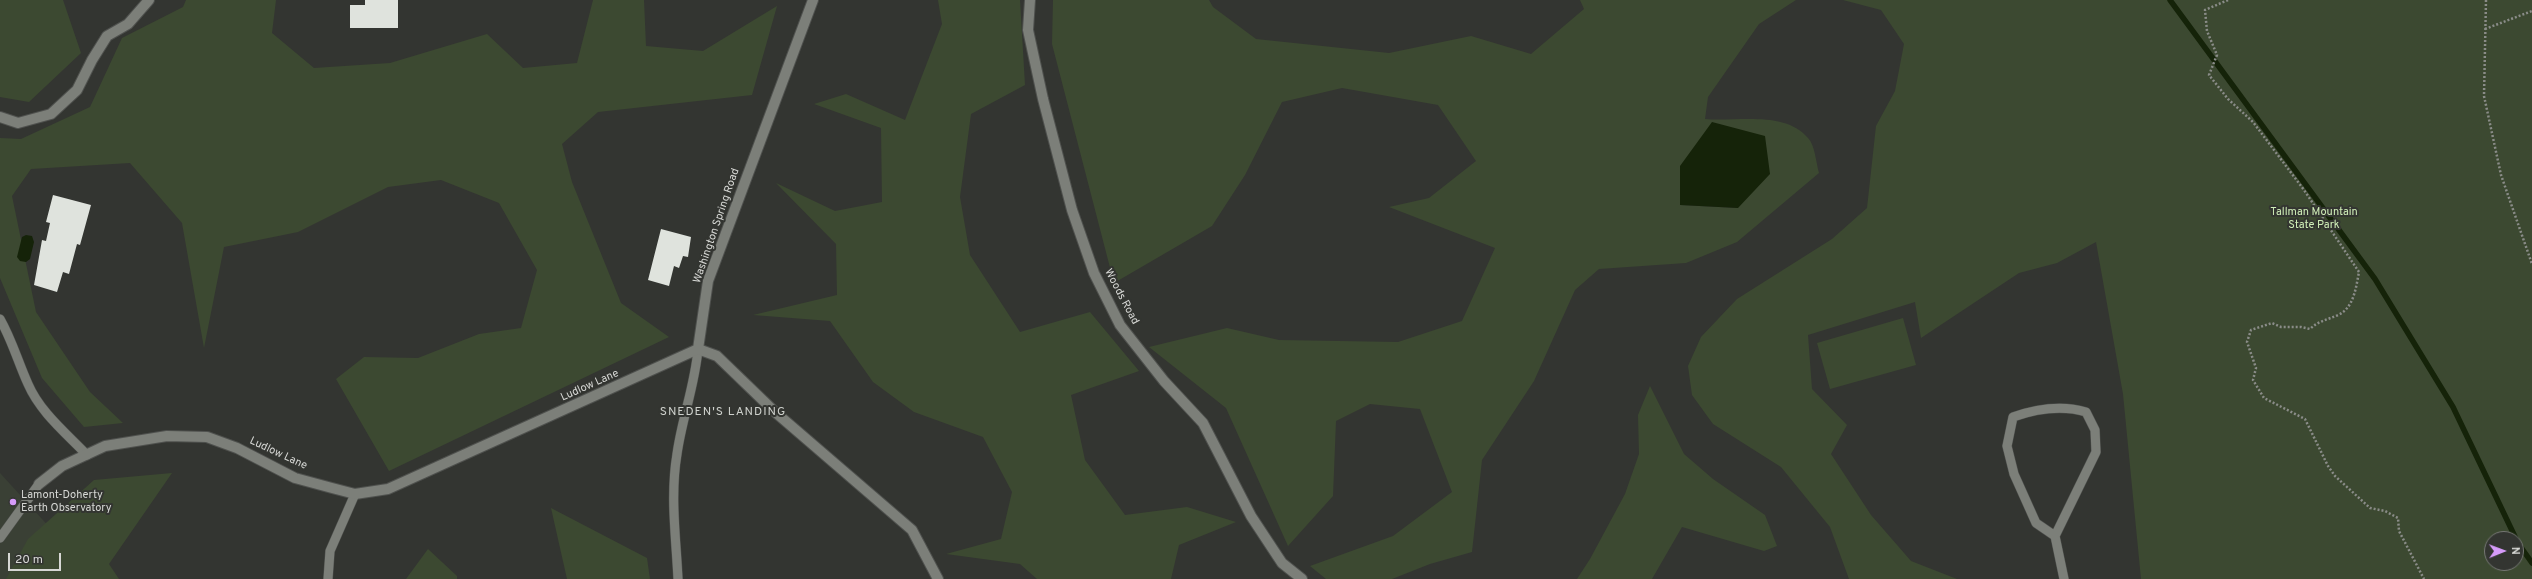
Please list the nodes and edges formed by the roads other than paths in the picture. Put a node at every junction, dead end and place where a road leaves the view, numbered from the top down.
1 (149, 0) edge
2 (813, 0) edge
3 (1030, 0) edge
4 (0, 117) edge
5 (0, 319) edge
6 (698, 349) junction
7 (87, 455) junction
8 (39, 484) joint
9 (355, 494) junction
10 (2054, 536) junction
11 (0, 538) edge
12 (328, 579) edge
13 (678, 579) edge
14 (938, 579) edge
15 (1302, 579) edge
16 (2064, 579) edge

1 - 4 street
2 - 6 street, Washington Spring Road
3 - 15 street, Woods Road
5 - 7 lane
6 - 9 street, Ludlow Lane
6 - 13 lane
6 - 14 street
7 - 8 street, Ludlow Lane
7 - 9 street, Ludlow Lane
8 - 11 lane, Ludlow Lane
9 - 12 lane
10 - 10 lane
10 - 16 lane

